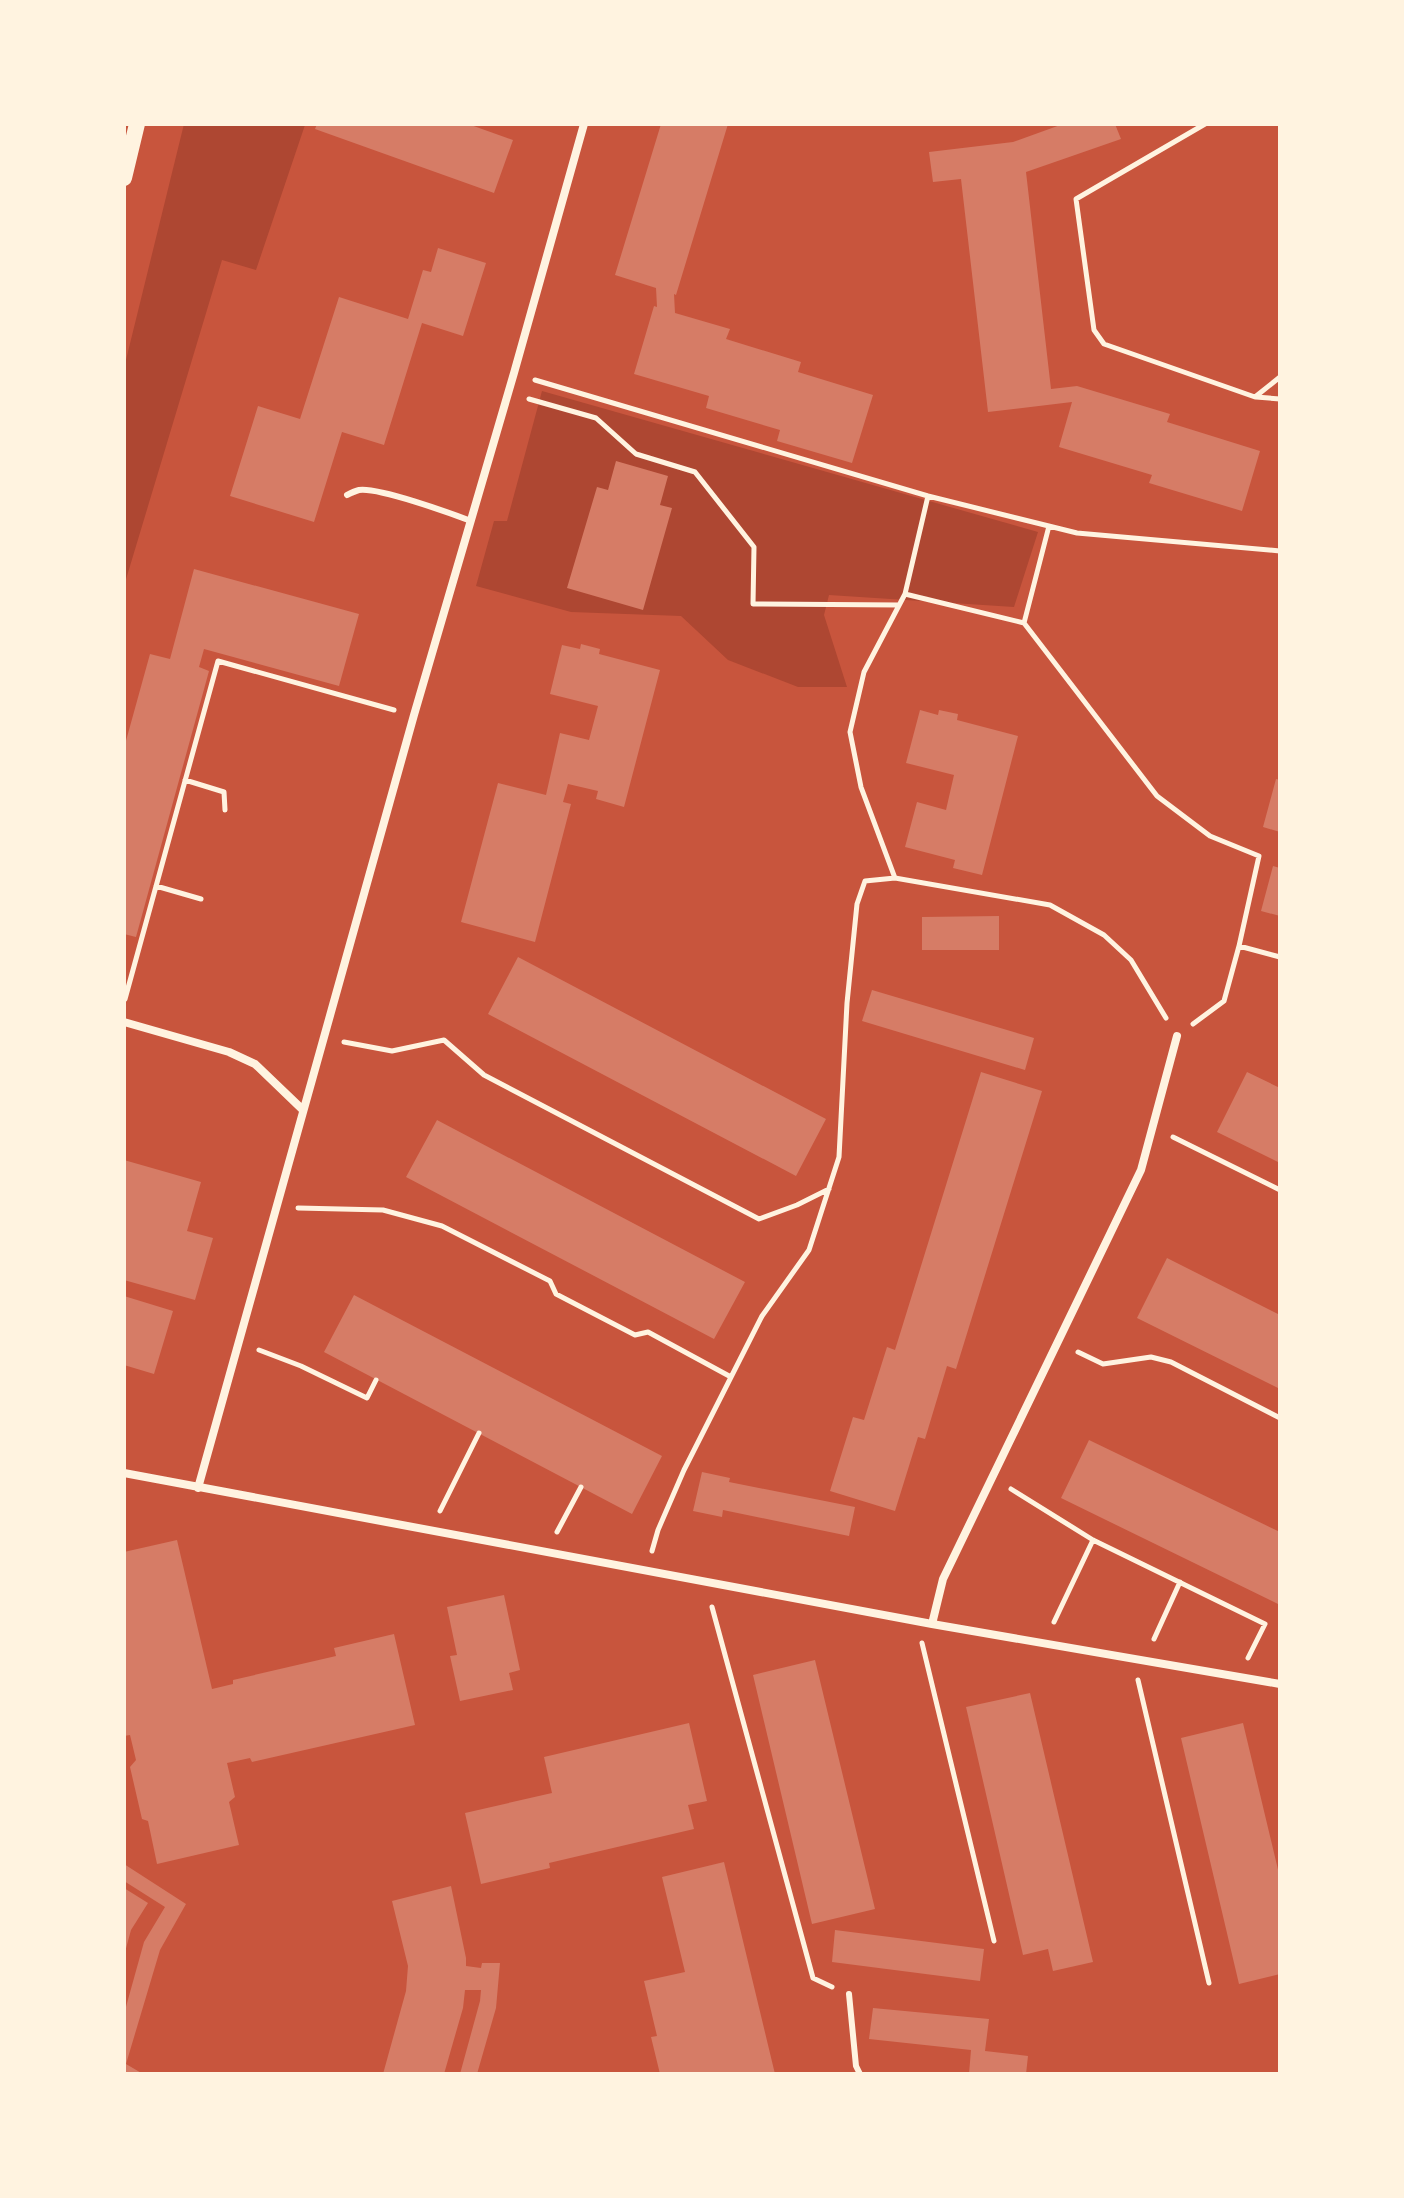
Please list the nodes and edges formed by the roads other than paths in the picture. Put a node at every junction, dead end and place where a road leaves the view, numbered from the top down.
1 (137, 124) edge
2 (584, 124) edge
3 (124, 178) edge
4 (347, 495) dead end
5 (471, 521) junction
6 (124, 1022) edge
7 (1177, 1036) road end
8 (303, 1110) junction
9 (124, 1473) edge
10 (198, 1488) junction
11 (932, 1624) junction
12 (1280, 1684) edge
13 (849, 1994) road end
14 (860, 2074) edge

1 - 3 main road
2 - 5 street
4 - 5 lane
5 - 8 street
6 - 8 street
7 - 11 street
8 - 10 street
9 - 10 street
10 - 11 street
11 - 12 street
13 - 14 lane

